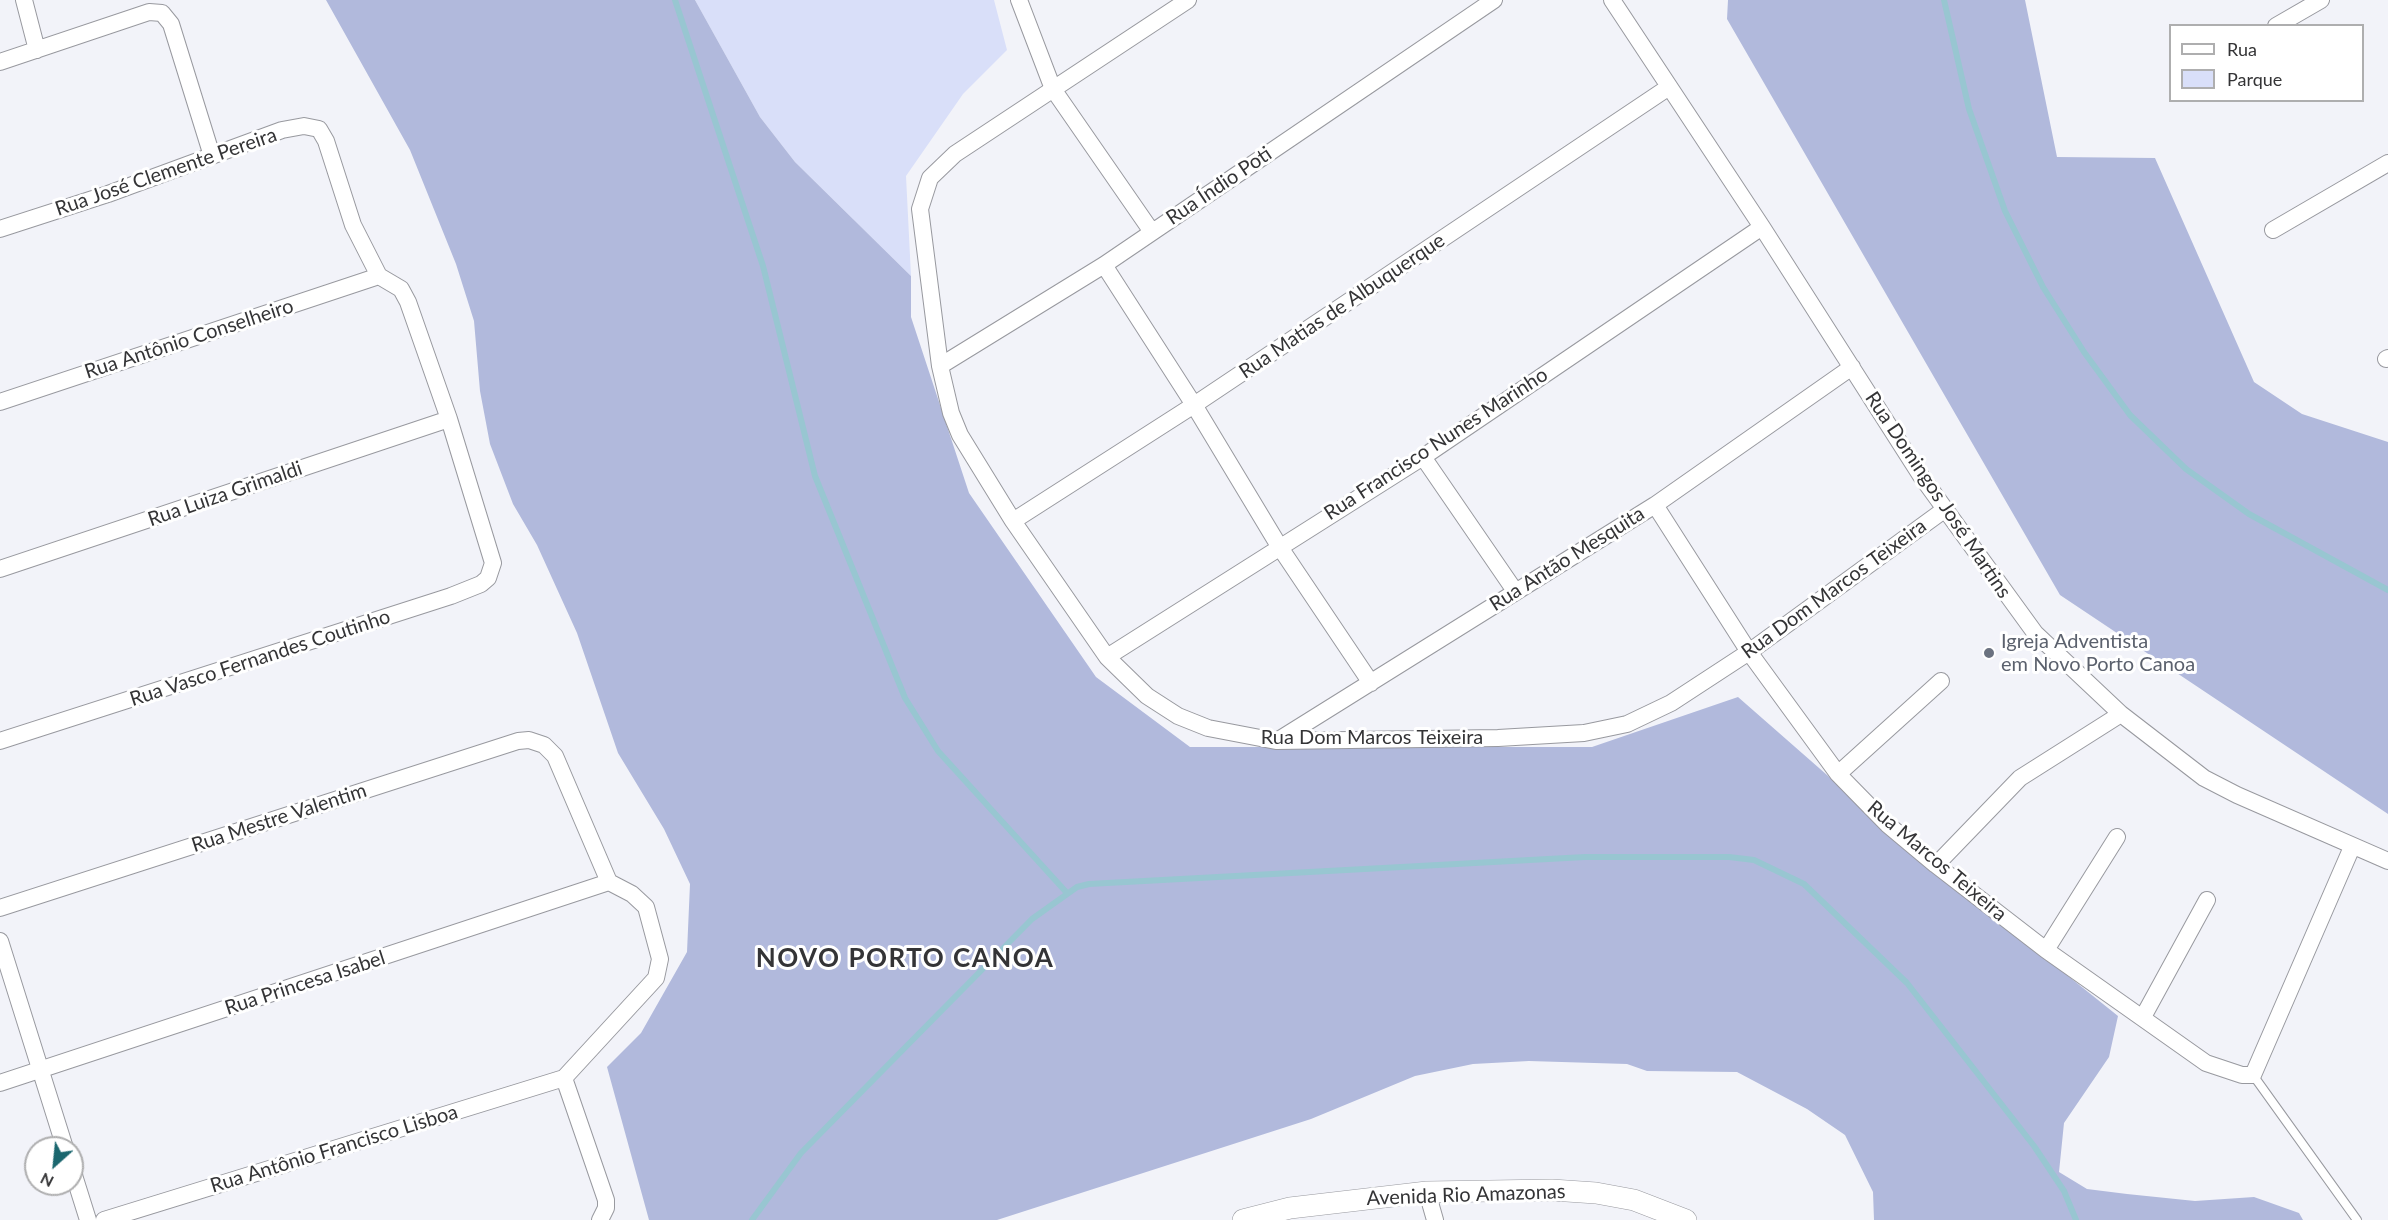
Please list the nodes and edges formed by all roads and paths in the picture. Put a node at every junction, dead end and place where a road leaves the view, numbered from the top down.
1 (24, 0) edge
2 (1019, 0) edge
3 (1188, 0) edge
4 (1494, 0) edge
5 (1612, 0) edge
6 (2321, 0) edge
7 (2279, 24) edge
8 (37, 50) junction
9 (0, 62) edge
10 (1670, 87) junction
11 (1053, 89) junction
12 (212, 156) junction
13 (2388, 163) edge
14 (1762, 227) junction
15 (0, 229) edge
16 (2273, 230) dead end
17 (1152, 232) junction
18 (1104, 264) junction
19 (379, 276) junction
20 (940, 366) junction
21 (1852, 367) junction
22 (0, 402) edge
23 (1194, 405) junction
24 (449, 419) junction
25 (1423, 457) junction
26 (1655, 504) junction
27 (1944, 510) junction
28 (1012, 521) junction
29 (1279, 546) junction
30 (0, 569) edge
31 (1515, 591) junction
32 (1749, 652) junction
33 (1107, 657) junction
34 (1941, 681) dead end
35 (1371, 683) junction
36 (2121, 714) junction
37 (0, 741) edge
38 (1276, 741) junction
39 (1838, 774) junction
40 (2117, 837) dead end
41 (2352, 847) junction
42 (2388, 861) edge
43 (1936, 865) junction
44 (609, 882) junction
45 (2207, 900) dead end
46 (0, 908) edge
47 (0, 941) edge
48 (2046, 950) junction
49 (2143, 1017) junction
50 (41, 1070) junction
51 (2253, 1075) junction
52 (564, 1078) junction
53 (0, 1083) edge
54 (61, 1136) edge
55 (1427, 1192) junction
56 (80, 1196) edge
57 (88, 1220) edge
58 (104, 1220) edge
59 (600, 1220) edge
60 (1243, 1220) edge
61 (1435, 1220) edge
62 (1686, 1220) edge
63 (2357, 1220) edge

1 - 8 street
2 - 11 street
3 - 11 street, Rua Dom Marcos Teixeira
4 - 17 street, Rua Índio Poti
5 - 10 street, Rua Domingos José Martins
6 - 7 street
8 - 9 street
8 - 12 street
10 - 14 street, Rua Domingos José Martins
10 - 23 street, Rua Matias de Albuquerque
11 - 17 street
11 - 20 street, Rua Dom Marcos Teixeira
12 - 15 street, Rua José Clemente Pereira
12 - 19 street, Rua José Clemente Pereira
13 - 16 street
14 - 21 street, Rua Domingos José Martins
14 - 25 street, Rua Francisco Nunes Marinho
17 - 18 street, Rua Índio Poti
18 - 20 street, Rua Índio Poti
18 - 23 street
19 - 22 street, Rua Antônio Conselheiro
19 - 24 street
20 - 28 street, Rua Dom Marcos Teixeira
21 - 26 street, Rua Antão Mesquita
21 - 27 street, Rua Domingos José Martins
23 - 28 street, Rua Matias de Albuquerque
23 - 29 street
24 - 30 street, Rua Luiza Grimaldi
24 - 37 street, Rua Vasco Fernandes Coutinho
25 - 29 street, Rua Francisco Nunes Marinho
25 - 31 street
26 - 31 street, Rua Antão Mesquita
26 - 32 street, Rua Marcos Teixeira
27 - 32 street, Rua Dom Marcos Teixeira
27 - 36 street, Rua Domingos José Martins
28 - 33 street, Rua Dom Marcos Teixeira
29 - 33 street, Rua Francisco Nunes Marinho
29 - 35 street
31 - 35 street, Rua Antão Mesquita
32 - 38 street, Rua Dom Marcos Teixeira
32 - 39 street, Rua Marcos Teixeira
33 - 38 street, Rua Dom Marcos Teixeira
34 - 39 street
35 - 38 street, Rua Antão Mesquita
36 - 41 street, Rua Domingos José Martins
36 - 43 street
39 - 43 street, Rua Marcos Teixeira
40 - 48 street
41 - 42 street, Rua Domingos José Martins
41 - 51 street
43 - 48 street, Rua Marcos Teixeira
44 - 46 street, Rua Mestre Valentim
44 - 50 street, Rua Princesa Isabel
44 - 52 street
45 - 49 street
47 - 50 street
48 - 49 street, Rua Marcos Teixeira
49 - 51 street, Rua Marcos Teixeira
50 - 53 street, Rua Princesa Isabel
50 - 54 street
51 - 63 lane
52 - 58 street, Rua Antônio Francisco Lisboa
52 - 59 street
55 - 60 street, Avenida Rio Amazonas
55 - 61 street
55 - 62 street, Avenida Rio Amazonas
56 - 57 street

